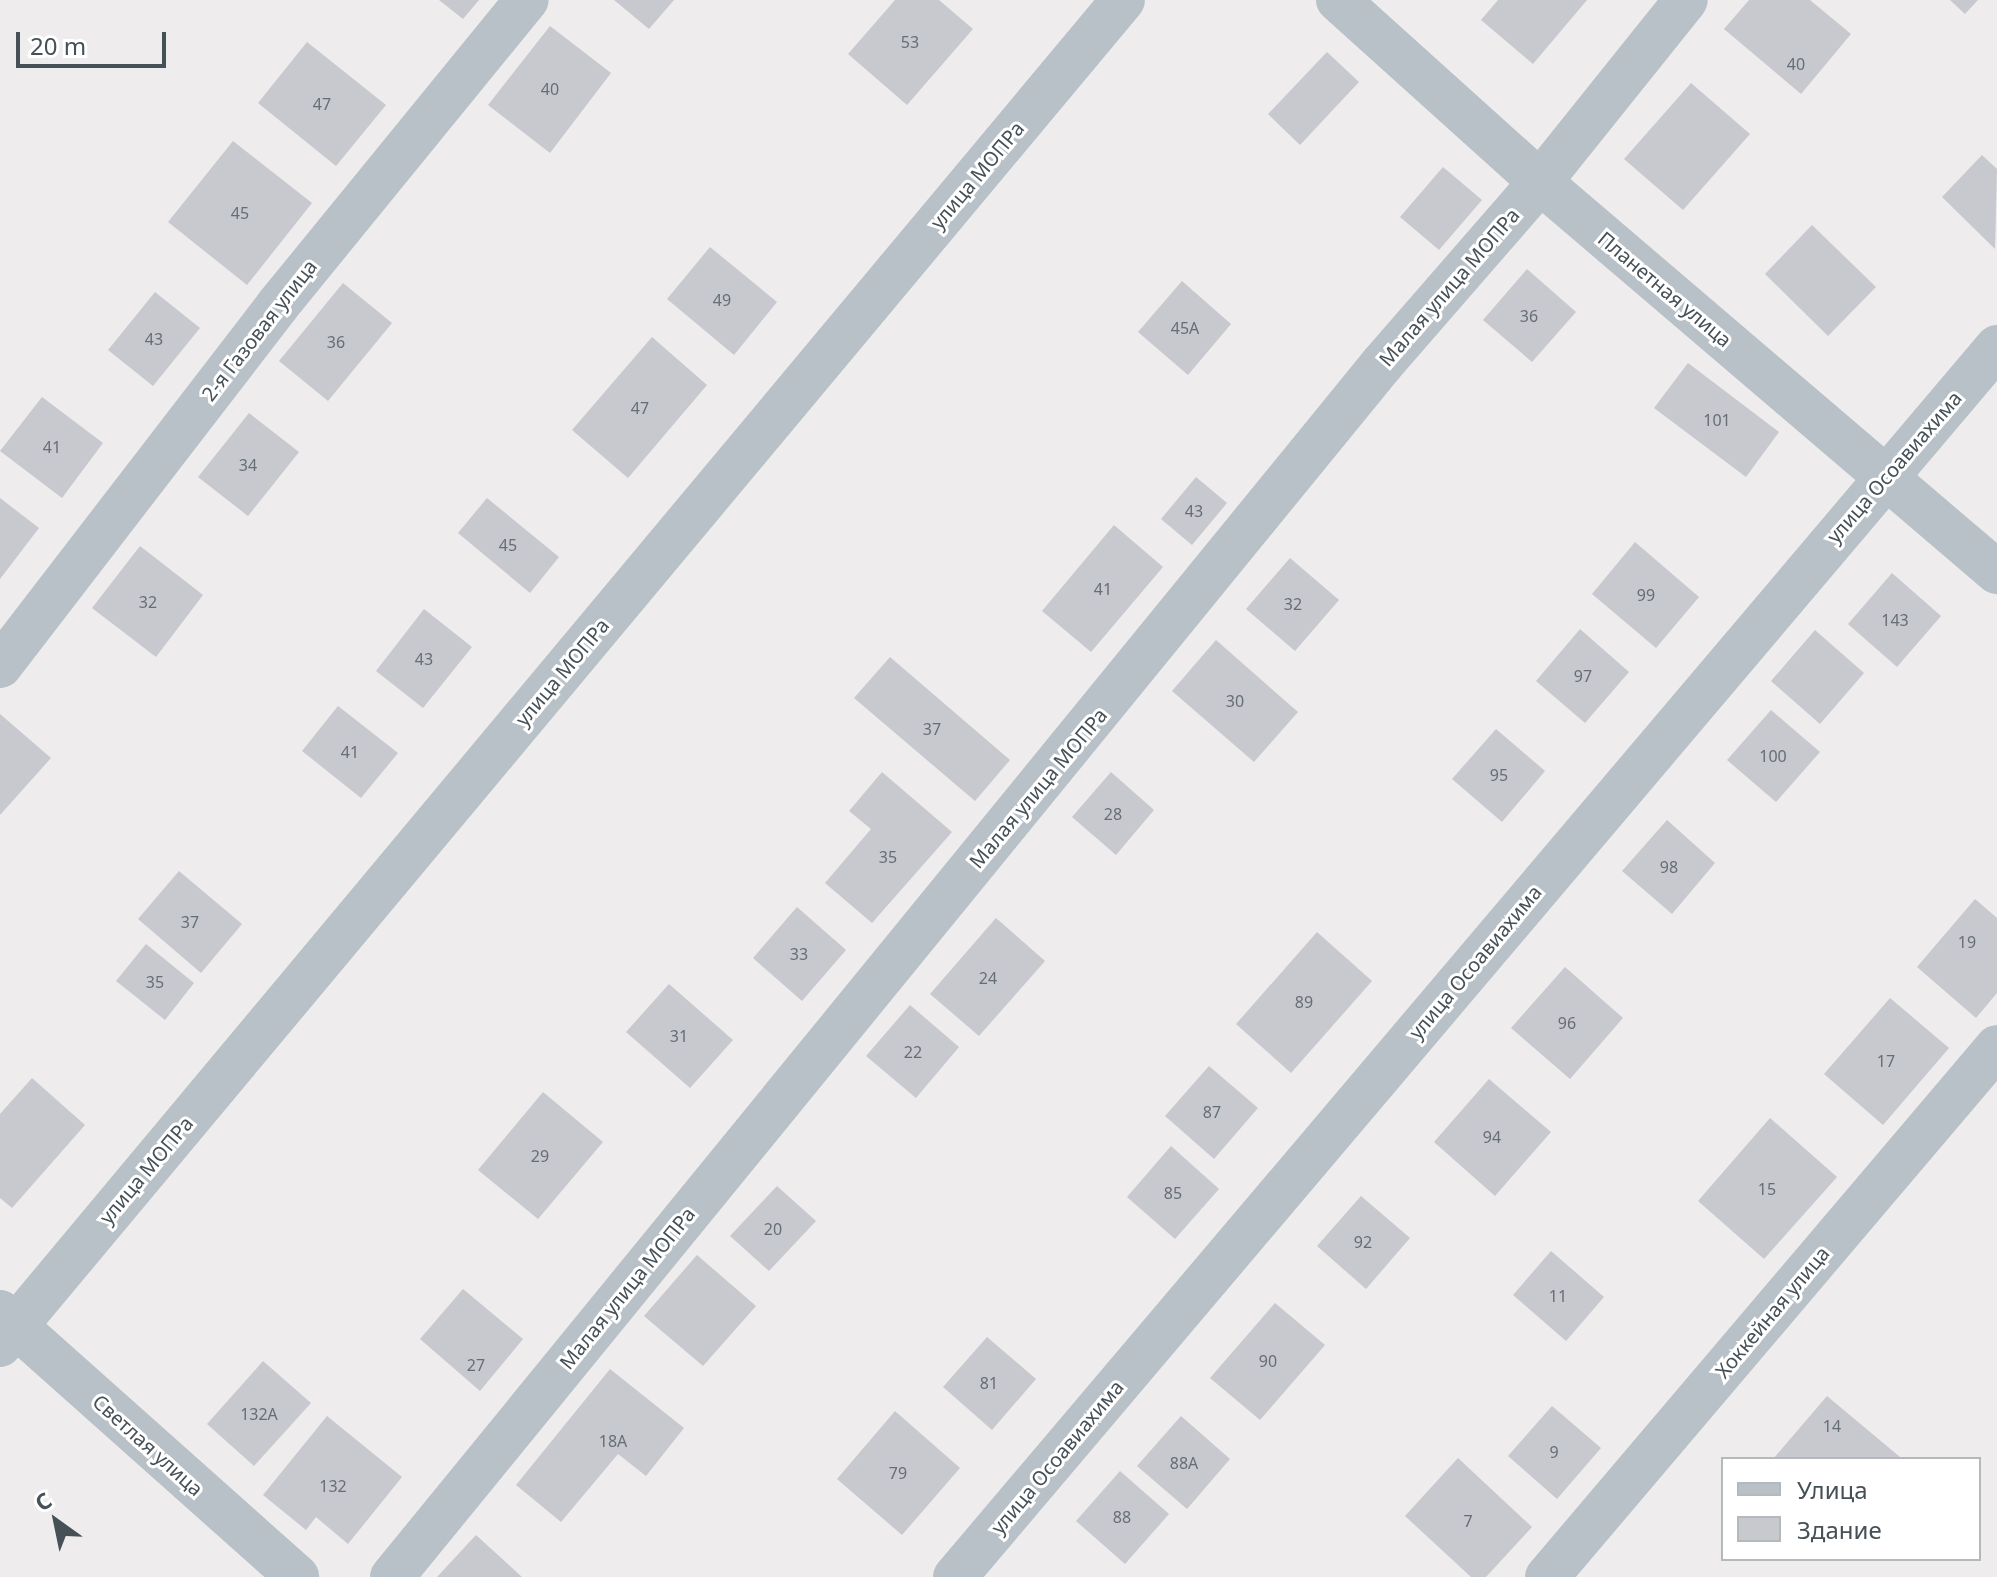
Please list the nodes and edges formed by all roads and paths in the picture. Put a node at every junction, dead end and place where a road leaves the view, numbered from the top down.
1 (527, 0) edge
2 (1123, 0) edge
3 (1338, 0) edge
4 (1686, 0) edge
5 (1540, 182) junction
6 (1997, 347) edge
7 (1885, 477) junction
8 (1997, 572) edge
9 (0, 666) edge
10 (1997, 1047) edge
11 (5, 1328) edge
12 (297, 1577) edge
13 (392, 1577) edge
14 (955, 1577) edge
15 (1547, 1577) edge

1 - 9 street, 2-я Газовая улица
2 - 11 street, улица МОПРа
3 - 5 street, Планетная улица
4 - 5 street, Малая улица МОПРа
5 - 7 street, Планетная улица
5 - 13 street, Малая улица МОПРа
6 - 7 street, улица Осоавиахима
7 - 8 street, Планетная улица
7 - 14 street, улица Осоавиахима
10 - 15 street, Хоккейная улица
11 - 12 street, Светлая улица

